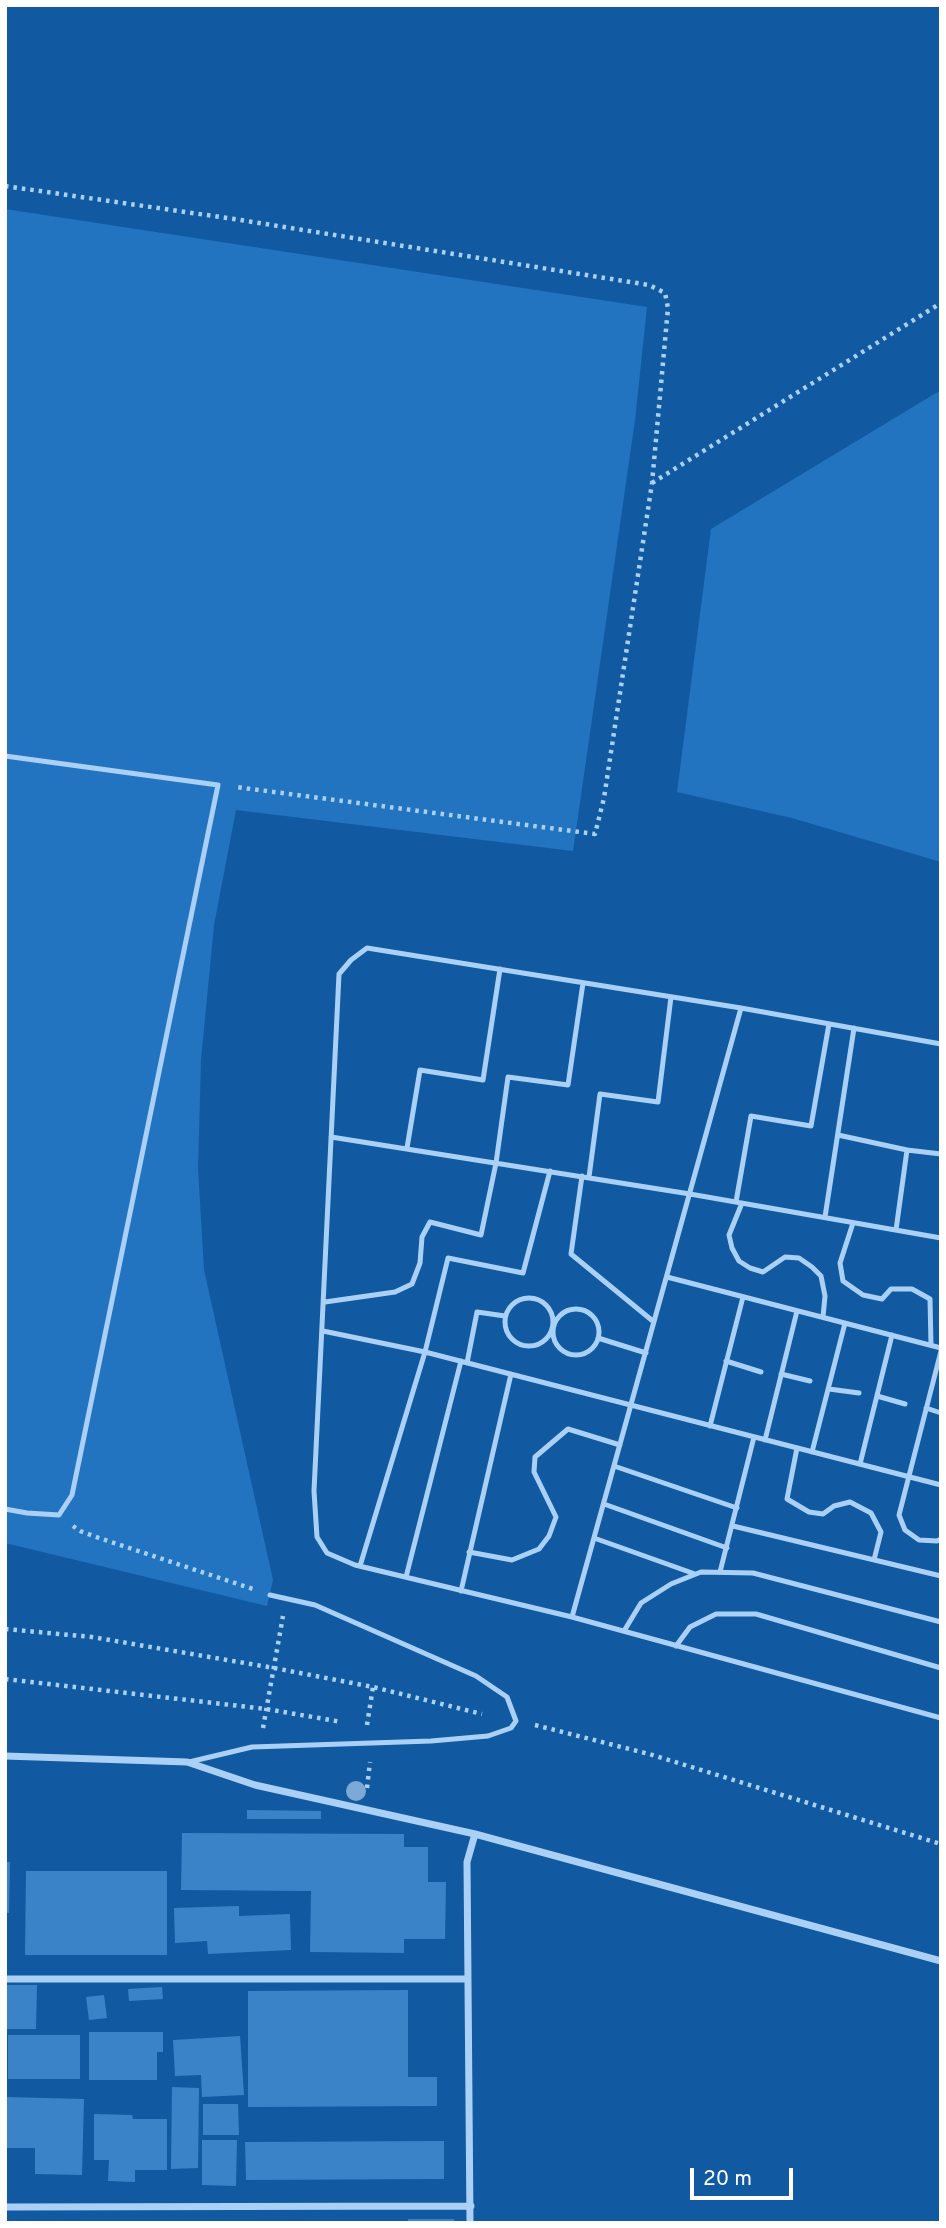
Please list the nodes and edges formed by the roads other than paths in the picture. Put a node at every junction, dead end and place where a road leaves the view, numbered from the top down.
1 (5, 756) edge
2 (500, 969) junction
3 (583, 983) junction
4 (671, 997) junction
5 (741, 1008) junction
6 (829, 1024) junction
7 (853, 1028) junction
8 (941, 1044) edge
9 (838, 1135) junction
10 (331, 1137) junction
11 (407, 1148) junction
12 (907, 1150) junction
13 (941, 1154) edge
14 (496, 1163) junction
15 (550, 1171) junction
16 (586, 1177) junction
17 (690, 1194) junction
18 (739, 1202) junction
19 (825, 1217) junction
20 (853, 1223) junction
21 (896, 1230) junction
22 (941, 1238) edge
23 (667, 1277) junction
24 (743, 1297) junction
25 (325, 1302) junction
26 (797, 1311) junction
27 (506, 1315) junction
28 (823, 1317) junction
29 (654, 1322) junction
30 (845, 1324) junction
31 (323, 1331) junction
32 (892, 1335) junction
33 (598, 1338) junction
34 (931, 1345) junction
35 (941, 1349) edge
36 (425, 1352) junction
37 (646, 1353) junction
38 (726, 1361) junction
39 (464, 1362) junction
40 (761, 1372) dead end
41 (511, 1374) junction
42 (781, 1374) junction
43 (810, 1381) dead end
44 (829, 1389) junction
45 (859, 1393) dead end
46 (877, 1396) junction
47 (905, 1404) dead end
48 (631, 1406) junction
49 (926, 1408) junction
50 (941, 1413) edge
51 (710, 1426) junction
52 (754, 1437) junction
53 (765, 1440) junction
54 (620, 1445) junction
55 (797, 1448) junction
56 (813, 1452) junction
57 (860, 1464) junction
58 (614, 1466) junction
59 (910, 1477) junction
60 (941, 1485) edge
61 (604, 1504) junction
62 (737, 1508) junction
63 (5, 1509) edge
64 (733, 1526) junction
65 (594, 1538) junction
66 (941, 1539) edge
67 (727, 1548) junction
68 (469, 1552) junction
69 (874, 1560) junction
70 (360, 1566) junction
71 (720, 1572) junction
72 (695, 1574) junction
73 (941, 1576) edge
74 (406, 1577) junction
75 (461, 1591) junction
76 (270, 1595) road end
77 (572, 1617) junction
78 (941, 1622) edge
79 (624, 1631) junction
80 (677, 1646) junction
81 (941, 1668) edge
82 (941, 1718) edge
83 (5, 1756) edge
84 (187, 1762) junction
85 (475, 1834) junction
86 (941, 1961) edge
87 (5, 1979) edge
88 (468, 1979) junction
89 (471, 2206) junction
90 (5, 2207) edge
91 (470, 2223) edge

1 - 63 lane
2 - 3 lane
2 - 10 lane
2 - 11 lane
3 - 4 lane
3 - 14 lane
4 - 5 lane
4 - 16 lane
5 - 6 lane
5 - 17 lane
6 - 7 lane
6 - 18 lane
7 - 8 lane
7 - 9 lane
9 - 12 lane
9 - 19 lane
10 - 11 lane
10 - 25 lane
11 - 14 lane
12 - 13 lane
12 - 21 lane
14 - 15 lane
14 - 25 lane
15 - 16 lane
15 - 36 lane
16 - 17 lane
16 - 29 lane
17 - 18 lane
17 - 23 lane
18 - 19 lane
18 - 28 lane
19 - 20 lane
20 - 21 lane
20 - 34 lane
21 - 22 lane
23 - 24 lane
23 - 29 lane
24 - 26 lane
24 - 38 lane
25 - 31 lane
26 - 28 lane
26 - 42 lane
27 - 27 lane
27 - 39 lane
28 - 30 lane
29 - 37 lane
30 - 32 lane
30 - 44 lane
31 - 36 lane
31 - 70 lane
32 - 34 lane
32 - 46 lane
33 - 33 lane
33 - 37 lane
34 - 35 lane
35 - 49 lane
36 - 39 lane
36 - 70 lane
37 - 48 lane
38 - 40 lane
38 - 51 lane
39 - 41 lane
39 - 74 lane
41 - 48 lane
41 - 68 lane
42 - 43 lane
42 - 53 lane
44 - 45 lane
44 - 56 lane
46 - 47 lane
46 - 57 lane
48 - 51 lane
48 - 54 lane
49 - 50 lane
49 - 59 lane
51 - 52 lane
52 - 53 lane
52 - 62 lane
53 - 55 lane
54 - 58 lane
54 - 68 lane
55 - 56 lane
55 - 69 lane
56 - 57 lane
57 - 59 lane
58 - 61 lane
58 - 62 lane
59 - 60 lane
59 - 66 lane
61 - 65 lane
61 - 67 lane
62 - 64 lane
64 - 67 lane
64 - 69 lane
65 - 72 lane
65 - 77 lane
67 - 71 lane
68 - 75 lane
69 - 73 lane
70 - 74 lane
71 - 72 lane
71 - 78 lane
72 - 79 lane
74 - 75 lane
75 - 77 lane
76 - 84 lane
77 - 79 lane
79 - 80 lane
80 - 81 lane
80 - 82 lane
83 - 84 street
84 - 85 street
85 - 86 street
85 - 88 street
87 - 88 street
88 - 89 street
89 - 90 street
89 - 91 street

